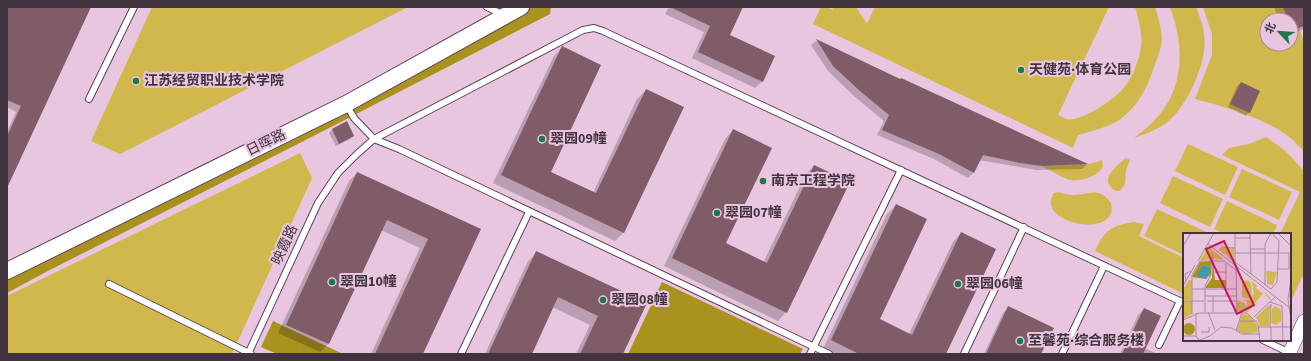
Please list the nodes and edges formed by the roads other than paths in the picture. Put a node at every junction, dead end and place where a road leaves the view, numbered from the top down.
1 (134, 7) edge
2 (487, 7) edge
3 (521, 7) edge
4 (505, 15) junction
5 (89, 99) dead end
6 (346, 104) junction
7 (374, 139) junction
8 (901, 170) junction
9 (529, 212) junction
10 (1024, 228) junction
11 (1104, 266) junction
12 (7, 271) edge
13 (109, 284) dead end
14 (1182, 302) edge
15 (1304, 321) edge
16 (1264, 341) edge
17 (1159, 345) dead end
18 (814, 346) junction
19 (1289, 353) edge
20 (249, 354) edge
21 (461, 354) edge
22 (810, 354) edge
23 (829, 354) edge
24 (964, 354) edge
25 (1062, 354) edge

1 - 5 lane
2 - 4 lane
3 - 4 street, 日晖路
4 - 6 street, 日晖路
6 - 7 lane
6 - 12 street, 日晖路
7 - 8 lane, 映霞路
7 - 9 lane
7 - 20 lane, 映霞路
8 - 10 lane, 映霞路
8 - 18 lane
9 - 18 lane
9 - 21 lane
10 - 11 lane, 映霞路
10 - 24 lane
11 - 14 lane, 映霞路
11 - 25 lane
13 - 20 lane
14 - 17 lane
15 - 19 street
16 - 19 lane
18 - 22 lane
18 - 23 lane

